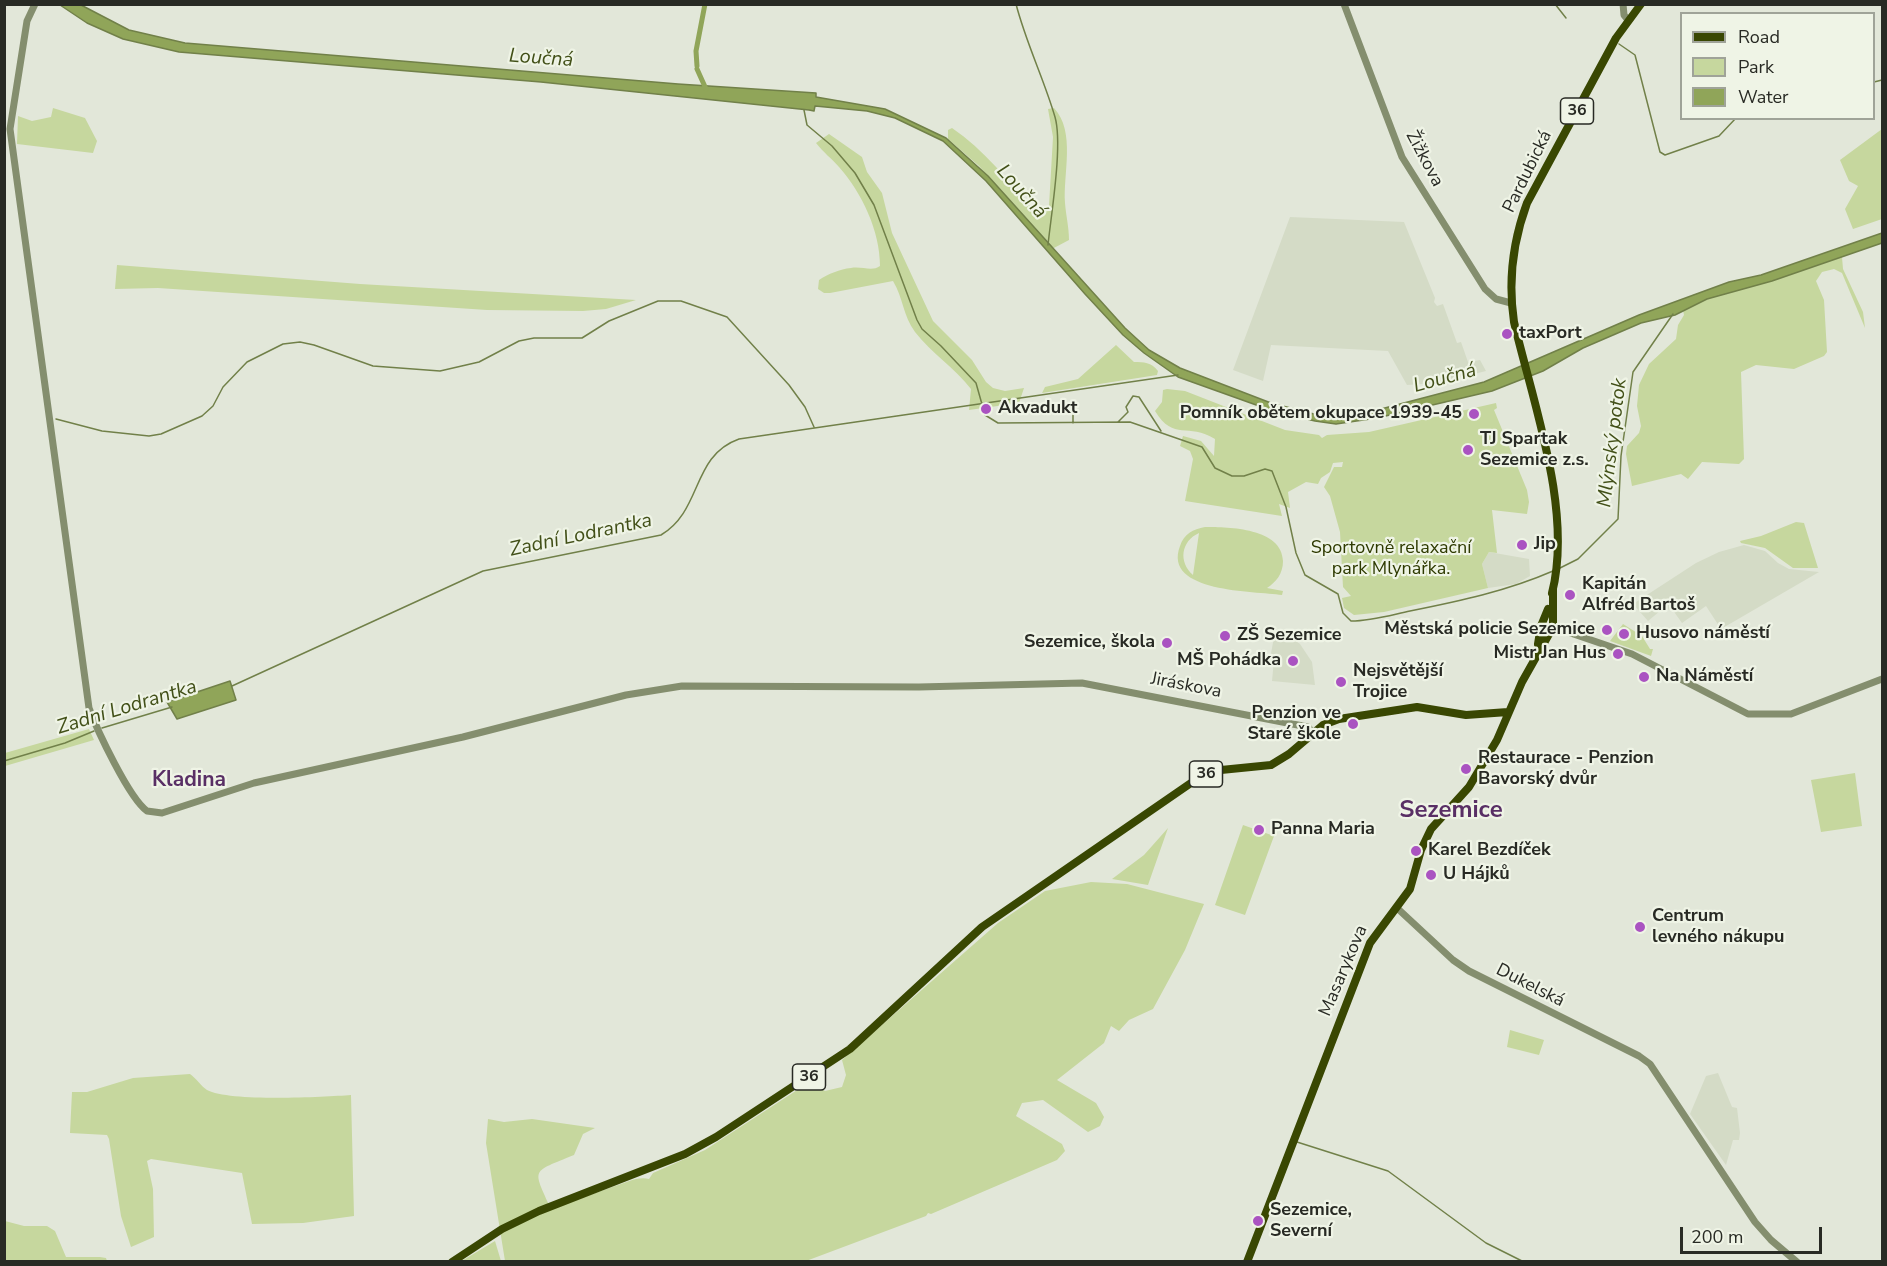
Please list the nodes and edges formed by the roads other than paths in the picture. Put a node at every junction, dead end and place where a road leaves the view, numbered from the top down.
1 (35, 4) edge
2 (1344, 4) edge
3 (1623, 4) edge
4 (1641, 4) edge
5 (1628, 20) junction
6 (7, 129) edge
7 (1511, 303) junction
8 (1548, 626) junction
9 (1882, 679) edge
10 (1508, 712) junction
11 (1312, 733) junction
12 (1397, 908) junction
13 (452, 1262) edge
14 (1247, 1262) edge
15 (1797, 1262) edge

1 - 6 street, Jiráskova
2 - 7 street, Žižkova
3 - 5 street
4 - 5 main road, 36
5 - 7 main road, Pardubická / 36
6 - 11 street, Jiráskova
7 - 8 main road, Pardubická / 36
8 - 9 street
8 - 10 main road, Masarykova / 36
10 - 11 main road, 36
10 - 12 main road, Masarykova
11 - 13 main road, 36
12 - 14 main road, Masarykova
12 - 15 street, Dukelská

